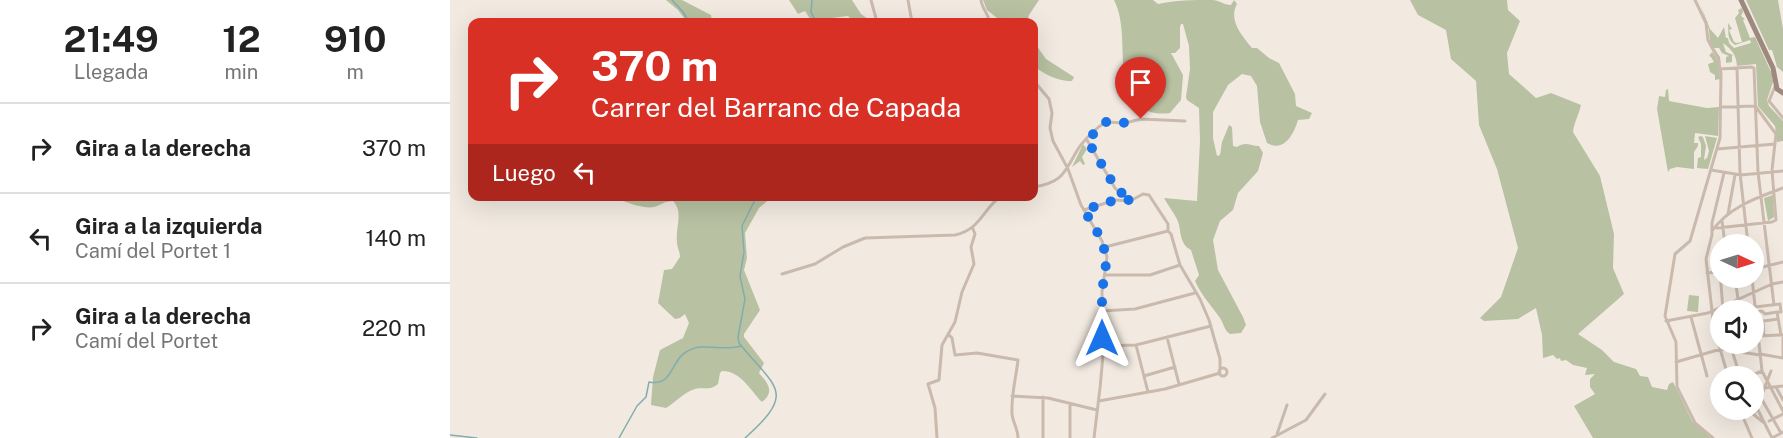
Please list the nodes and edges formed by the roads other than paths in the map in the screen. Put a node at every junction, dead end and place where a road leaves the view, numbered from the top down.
1 (871, 0) edge
2 (908, 0) edge
3 (981, 0) edge
4 (1695, 0) edge
5 (1741, 0) edge
6 (876, 18) edge
7 (911, 18) edge
8 (988, 18) edge
9 (1737, 68) junction
10 (1720, 69) junction
11 (1725, 70) junction
12 (1721, 75) junction
13 (1779, 80) edge
14 (1038, 86) edge
15 (1782, 93) edge
16 (1738, 106) junction
17 (1755, 106) junction
18 (1721, 107) junction
19 (1773, 107) junction
20 (1761, 114) junction
21 (1756, 116) junction
22 (1783, 118) edge
23 (1185, 121) dead end
24 (1087, 140) junction
25 (1776, 143) junction
26 (1783, 143) edge
27 (1757, 145) junction
28 (1739, 147) junction
29 (1717, 149) junction
30 (1068, 169) junction
31 (1711, 171) junction
32 (1783, 171) edge
33 (1772, 172) junction
34 (1724, 173) junction
35 (1758, 173) junction
36 (1735, 175) junction
37 (1741, 175) junction
38 (1038, 187) edge
39 (1783, 188) edge
40 (1774, 191) junction
41 (1761, 196) junction
42 (1133, 200) junction
43 (995, 201) edge
44 (1744, 203) junction
45 (1084, 210) junction
46 (1728, 214) junction
47 (1722, 221) junction
48 (1764, 223) junction
49 (1747, 225) junction
50 (1714, 226) junction
51 (1723, 227) junction
52 (973, 229) junction
53 (1168, 231) junction
54 (1712, 232) junction
55 (1724, 234) edge
56 (1747, 234) edge
57 (1105, 247) junction
58 (1783, 262) edge
59 (1707, 264) junction
60 (1180, 265) junction
61 (1769, 266) junction
62 (1764, 267) edge
63 (1707, 272) junction
64 (782, 274) dead end
65 (1105, 274) junction
66 (1783, 282) edge
67 (1772, 284) junction
68 (1736, 288) edge
69 (1753, 288) edge
70 (1753, 292) junction
71 (1195, 293) junction
72 (1737, 300) joint
73 (1754, 300) edge
74 (1710, 302) edge
75 (1774, 305) junction
76 (1764, 308) edge
77 (1102, 311) junction
78 (1710, 312) edge
79 (1777, 312) junction
80 (1764, 314) edge
81 (1691, 316) junction
82 (1778, 319) junction
83 (1666, 321) junction
84 (1764, 321) edge
85 (1211, 326) junction
86 (947, 334) junction
87 (1764, 336) edge
88 (1782, 336) edge
89 (1167, 338) junction
90 (1136, 345) junction
91 (1103, 346) junction
92 (1782, 350) edge
93 (1710, 353) edge
94 (1760, 354) joint
95 (1701, 355) junction
96 (1778, 357) junction
97 (1783, 357) edge
98 (1220, 359) junction
99 (1676, 362) junction
100 (1761, 366) edge
101 (1175, 367) junction
102 (1226, 369) junction
103 (1220, 371) junction
104 (1771, 371) dead end
105 (1764, 375) edge
106 (1144, 376) junction
107 (1707, 376) dead end
108 (1768, 382) junction
109 (1179, 384) junction
110 (1783, 386) edge
111 (1771, 387) junction
112 (1765, 388) joint
113 (1777, 388) dead end
114 (1148, 392) junction
115 (1325, 394) dead end
116 (1012, 396) junction
117 (1043, 398) junction
118 (1783, 399) edge
119 (1100, 401) junction
120 (1778, 402) junction
121 (1070, 404) junction
122 (1287, 405) dead end
123 (1764, 407) edge
124 (1097, 410) junction
125 (1783, 412) edge
126 (1764, 416) edge
127 (1764, 419) edge
128 (1744, 420) edge
129 (1769, 421) junction
130 (1782, 433) edge
131 (1274, 437) edge
132 (937, 438) edge
133 (1018, 438) edge
134 (1043, 438) edge
135 (1070, 438) edge
136 (1094, 438) edge
137 (1713, 438) edge
138 (1752, 438) edge
139 (1772, 438) edge

1 - 6 street
2 - 7 street
3 - 8 street
4 - 10 street
5 - 13 main road
9 - 11 street
9 - 16 street
9 - 17 street
10 - 11 street
10 - 12 street
11 - 12 street
12 - 18 street
13 - 15 main road
13 - 19 street
14 - 30 street
15 - 19 street
16 - 17 street
16 - 18 street
16 - 28 street
17 - 20 street
17 - 21 street
18 - 29 street
19 - 22 street
20 - 21 street
20 - 25 street
21 - 27 street
23 - 24 street
24 - 30 street
24 - 42 street
25 - 26 street
25 - 27 street
25 - 33 street
27 - 28 street
27 - 35 street
28 - 29 street
28 - 37 street
29 - 31 street
30 - 38 street
30 - 45 street
31 - 34 street
31 - 83 street
32 - 33 street
33 - 35 street
33 - 40 street
34 - 36 street
34 - 50 street
35 - 37 street
35 - 41 street
36 - 37 street
36 - 46 street
37 - 44 street
39 - 40 street
40 - 41 street
40 - 48 street
41 - 44 street
41 - 48 street
42 - 45 street
42 - 53 street
43 - 52 street
44 - 46 street
44 - 49 street
45 - 57 street
46 - 47 street
46 - 50 street
47 - 50 street
47 - 51 street
48 - 49 street
48 - 61 street
49 - 51 street
49 - 56 street
50 - 51 street
50 - 54 street
50 - 59 street
51 - 55 street
52 - 64 street
52 - 86 street
53 - 57 street
53 - 60 street
54 - 59 street
54 - 63 street
57 - 65 street
58 - 61 street
59 - 63 street
60 - 65 street
60 - 71 street
61 - 62 street
61 - 67 street
63 - 74 street
65 - 77 street
66 - 67 street
67 - 70 street
67 - 75 street
68 - 72 street
69 - 70 street
70 - 72 street
70 - 73 street
71 - 77 street
71 - 85 street
75 - 76 street
75 - 79 street
77 - 91 street
78 - 81 street
79 - 80 street
79 - 82 street
81 - 83 street
81 - 95 street
82 - 84 street
82 - 88 street
83 - 99 street
85 - 89 street
85 - 98 street
86 - 116 street
86 - 132 street
87 - 88 street
88 - 92 street
89 - 90 street
89 - 101 street
90 - 91 street
90 - 106 street
91 - 119 street
92 - 96 street
92 - 97 street
93 - 95 street
94 - 96 street
94 - 100 street
95 - 99 street
95 - 107 street
96 - 97 street
98 - 102 street
98 - 103 street
99 - 137 street
101 - 106 street
101 - 109 street
102 - 103 street
102 - 103 street
103 - 109 street
104 - 108 street
105 - 108 street
106 - 114 street
108 - 111 street
108 - 112 street
109 - 114 street
110 - 111 street
111 - 112 street
111 - 120 street
113 - 118 street
114 - 119 street
115 - 131 street
116 - 117 street
116 - 133 street
117 - 121 street
117 - 134 street
118 - 120 street
119 - 124 street
120 - 125 street
121 - 124 street
121 - 135 street
122 - 131 street
123 - 129 street
124 - 136 street
125 - 129 street
126 - 129 street
127 - 129 street
128 - 138 street
129 - 130 street
129 - 139 street
130 - 139 street

